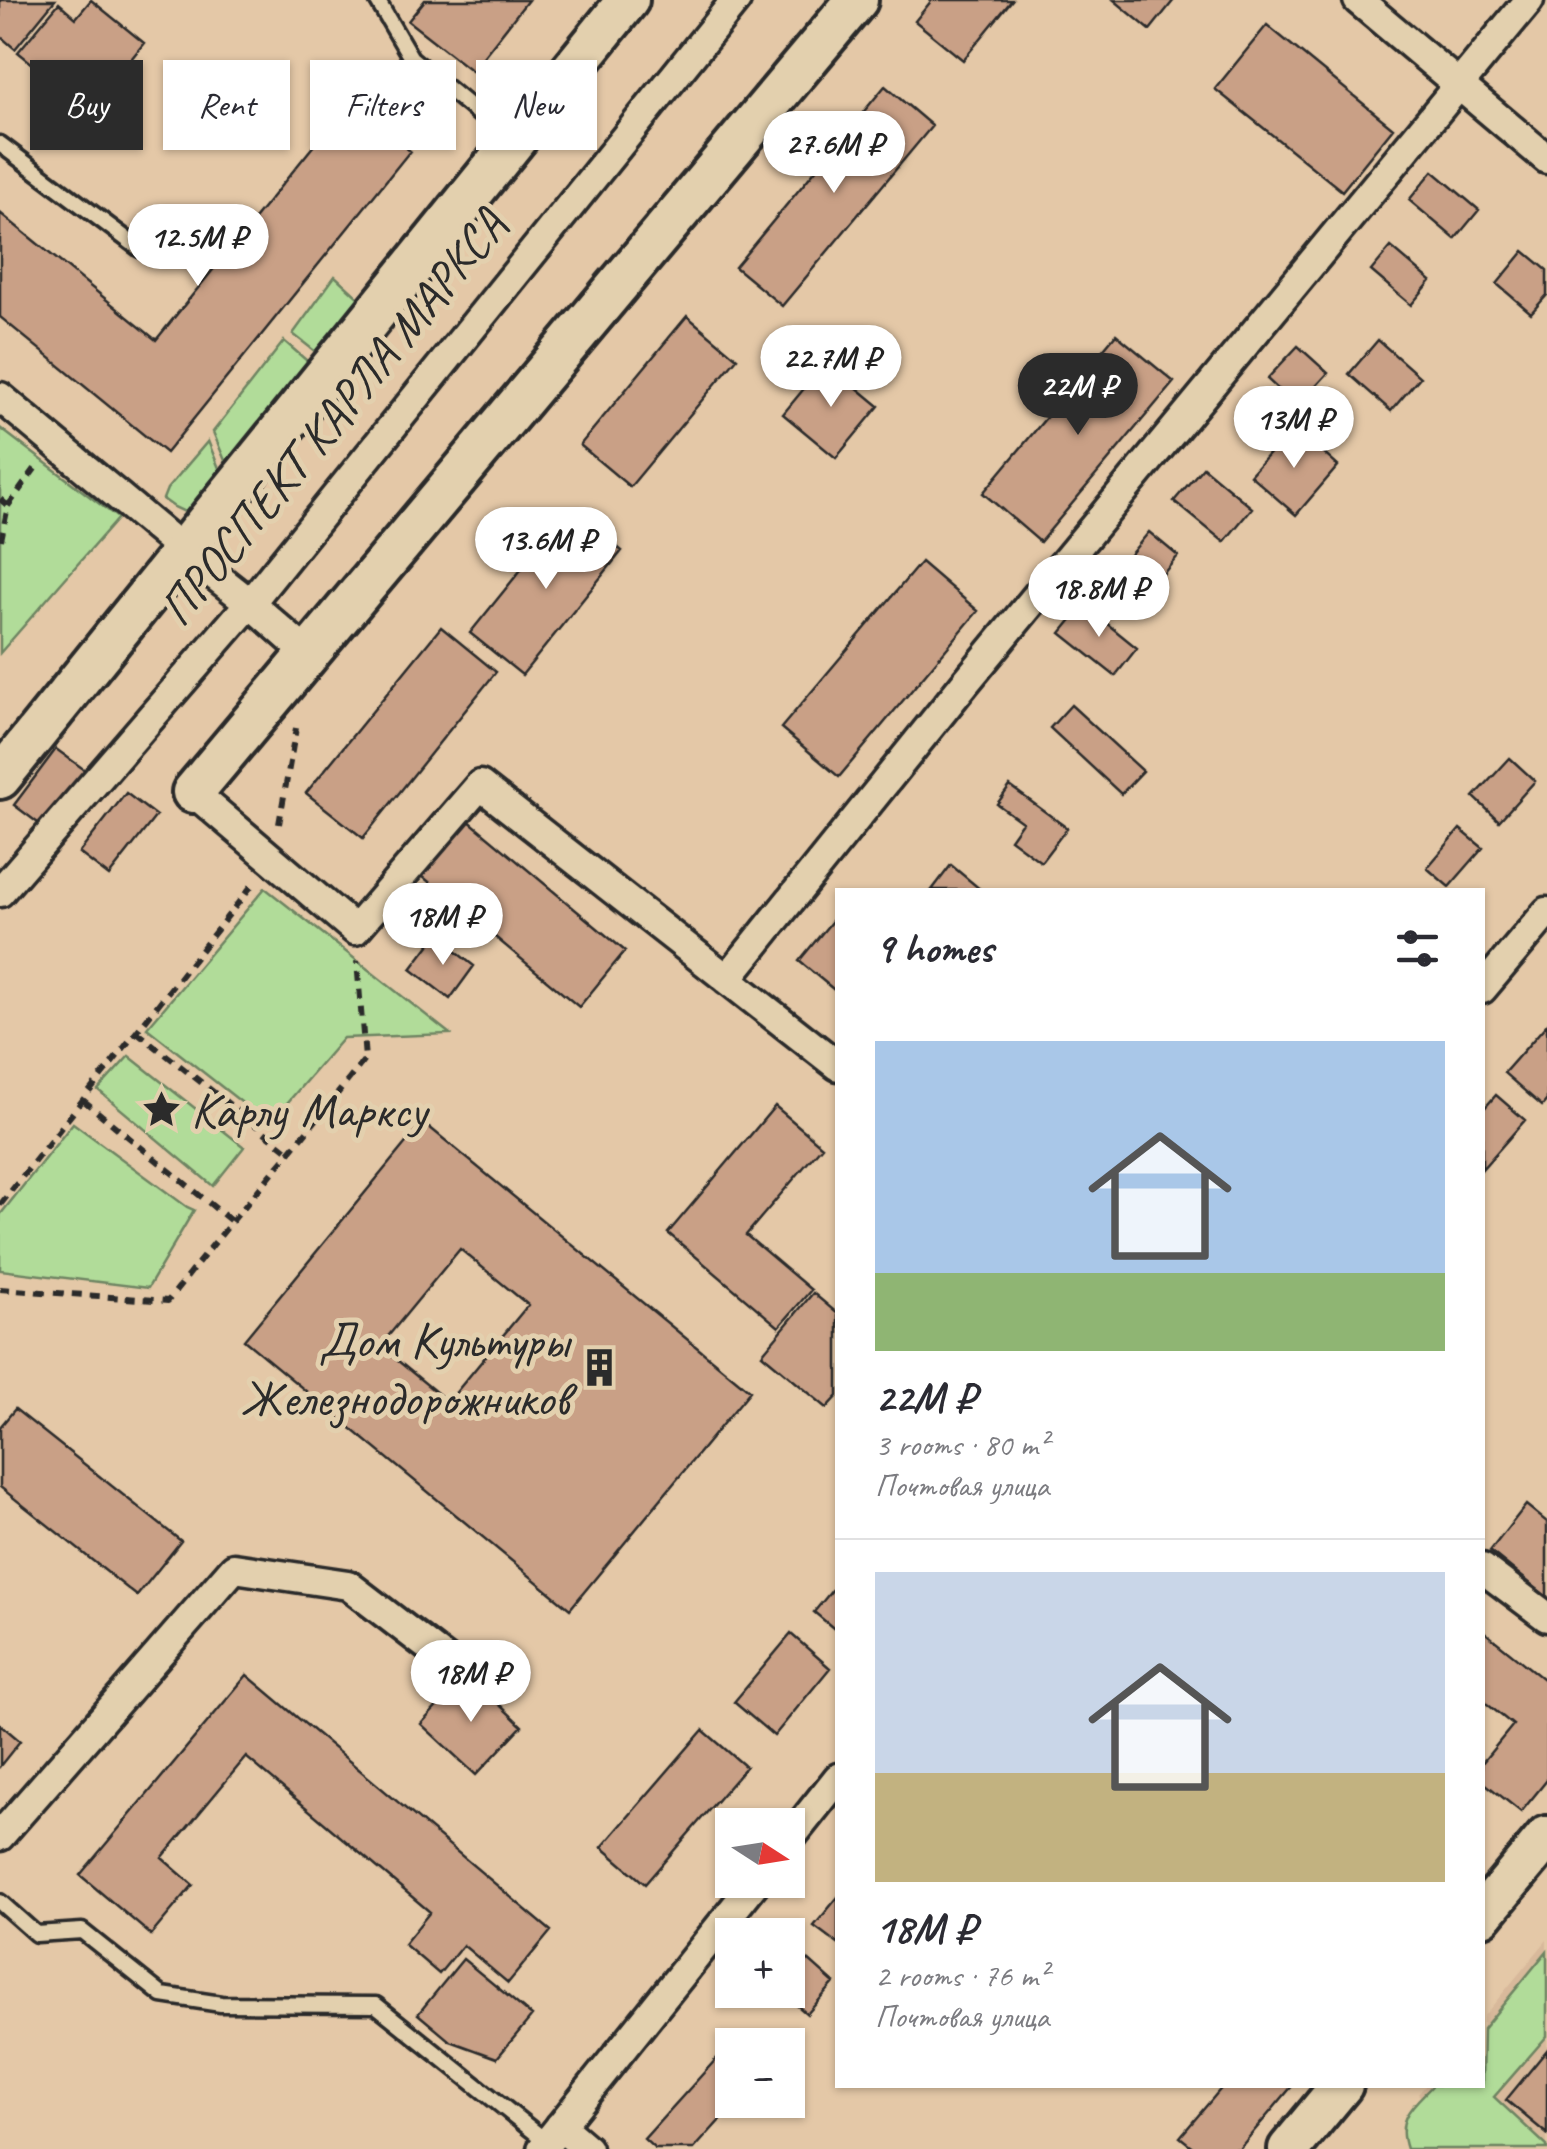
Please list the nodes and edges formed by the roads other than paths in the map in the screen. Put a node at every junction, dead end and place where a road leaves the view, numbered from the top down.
1 (377, 0) edge
2 (628, 0) edge
3 (736, 0) edge
4 (857, 0) edge
5 (1358, 0) edge
6 (1529, 0) edge
7 (579, 60) edge
8 (1460, 85) junction
9 (476, 112) edge
10 (0, 144) edge
11 (507, 150) edge
12 (1547, 158) edge
13 (140, 249) dead end
14 (0, 397) edge
15 (184, 551) junction
16 (250, 603) junction
17 (309, 655) junction
18 (0, 778) edge
19 (193, 792) joint
20 (0, 892) edge
21 (1547, 912) edge
22 (727, 979) junction
23 (1485, 985) edge
24 (835, 1064) edge
25 (1485, 1570) edge
26 (1547, 1617) edge
27 (451, 1664) dead end
28 (835, 1782) edge
29 (805, 1820) edge
30 (0, 1836) edge
31 (1547, 1837) edge
32 (742, 1898) edge
33 (0, 1902) edge
34 (1485, 1911) edge
35 (1340, 2088) edge
36 (550, 2139) edge
37 (587, 2149) edge
38 (1289, 2149) edge

1 - 9 lane
2 - 7 street, ПРОСПЕКТ КАРЛА МАРКСА
3 - 16 street, ПРОСПЕКТ КАРЛА МАРКСА
4 - 17 street
5 - 8 street
6 - 8 street
8 - 12 street
8 - 22 street
10 - 13 lane
11 - 15 street, ПРОСПЕКТ КАРЛА МАРКСА
14 - 15 street
15 - 16 street
15 - 18 street, ПРОСПЕКТ КАРЛА МАРКСА
16 - 17 street
16 - 20 street, ПРОСПЕКТ КАРЛА МАРКСА
17 - 19 street
19 - 22 street
21 - 23 street
22 - 24 street
25 - 26 street
27 - 30 street
28 - 29 street
31 - 34 street
32 - 36 street
33 - 36 lane
35 - 38 street
36 - 37 street

